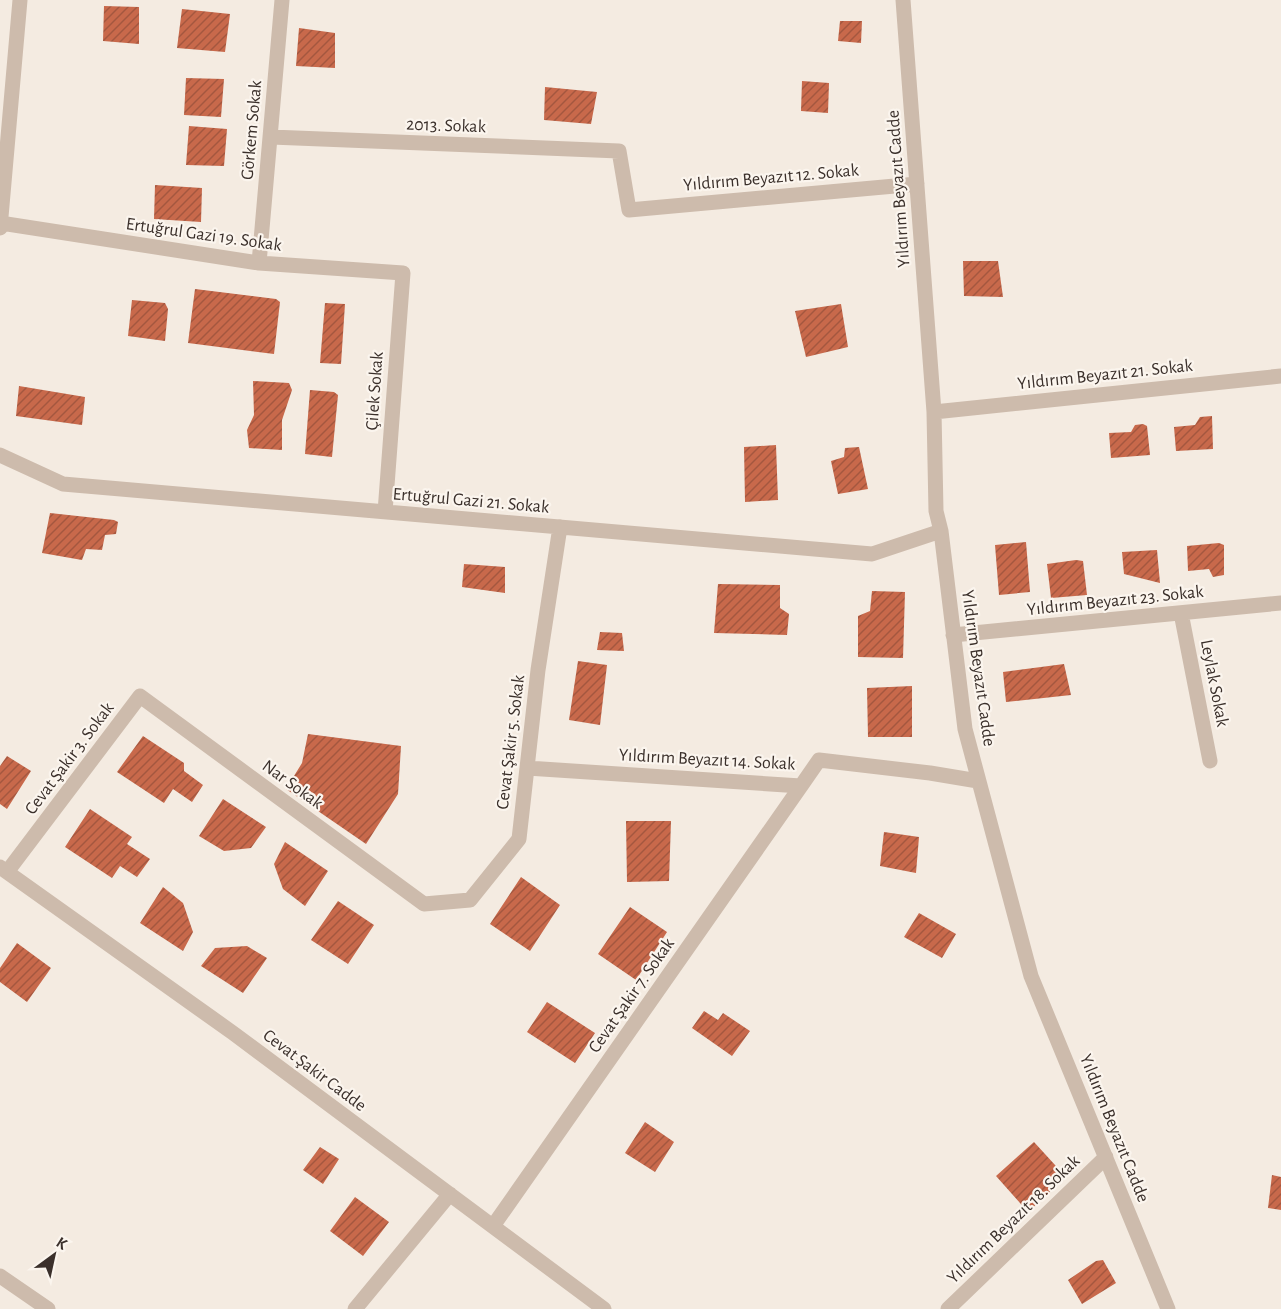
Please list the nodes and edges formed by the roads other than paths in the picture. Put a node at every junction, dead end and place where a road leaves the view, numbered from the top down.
1 (20, 0) edge
2 (282, 0) edge
3 (903, 0) edge
4 (271, 137) junction
5 (917, 183) junction
6 (630, 210) joint
7 (0, 225) edge
8 (259, 263) junction
9 (403, 273) joint
10 (1281, 376) edge
11 (934, 412) junction
12 (0, 455) edge
13 (385, 512) junction
14 (560, 527) junction
15 (941, 531) junction
16 (1281, 603) edge
17 (1181, 613) junction
18 (953, 635) junction
19 (140, 696) joint
20 (1210, 760) dead end
21 (527, 768) junction
22 (978, 781) junction
23 (801, 786) junction
24 (4, 870) edge
25 (423, 904) joint
26 (1106, 1157) junction
27 (450, 1194) junction
28 (493, 1226) junction
29 (0, 1276) edge
30 (48, 1309) edge
31 (355, 1309) edge
32 (604, 1309) edge
33 (948, 1309) edge
34 (1168, 1309) edge

1 - 7 street
2 - 4 street, Görkem Sokak
3 - 5 street, Yıldırım Beyazıt Cadde
4 - 6 street, 2013. Sokak
4 - 8 street, Görkem Sokak
5 - 6 street, Yıldırım Beyazıt 12. Sokak
5 - 11 street, Yıldırım Beyazıt Cadde
7 - 8 street, Ertuğrul Gazi 19. Sokak
8 - 9 street, Ertuğrul Gazi 19. Sokak
9 - 13 street, Çilek Sokak
10 - 11 street, Yıldırım Beyazıt 21. Sokak
11 - 15 street, Yıldırım Beyazıt Cadde
12 - 13 street, Ertuğrul Gazi 21. Sokak
13 - 14 street, Ertuğrul Gazi 21. Sokak
14 - 15 street, Ertuğrul Gazi 21. Sokak
14 - 21 street, Cevat Şakir 5. Sokak
15 - 18 street, Yıldırım Beyazıt Cadde
16 - 17 street, Yıldırım Beyazıt 23. Sokak
17 - 18 street, Yıldırım Beyazıt 23. Sokak
17 - 20 street, Leylak Sokak
18 - 22 street, Yıldırım Beyazıt Cadde
19 - 24 street, Cevat Şakir 3. Sokak
19 - 25 street, Nar Sokak
21 - 23 street, Yıldırım Beyazıt 14. Sokak
21 - 25 street, Cevat Şakir 5. Sokak
22 - 23 street, Yıldırım Beyazıt 14. Sokak
22 - 26 street, Yıldırım Beyazıt Cadde
23 - 28 street, Cevat Şakir 7. Sokak
24 - 27 street, Cevat Şakir Cadde
26 - 33 street, Yıldırım Beyazıt 18. Sokak
26 - 34 street, Yıldırım Beyazıt Cadde
27 - 28 street, Cevat Şakir Cadde
27 - 31 street
28 - 32 street, Cevat Şakir Cadde
29 - 30 street

